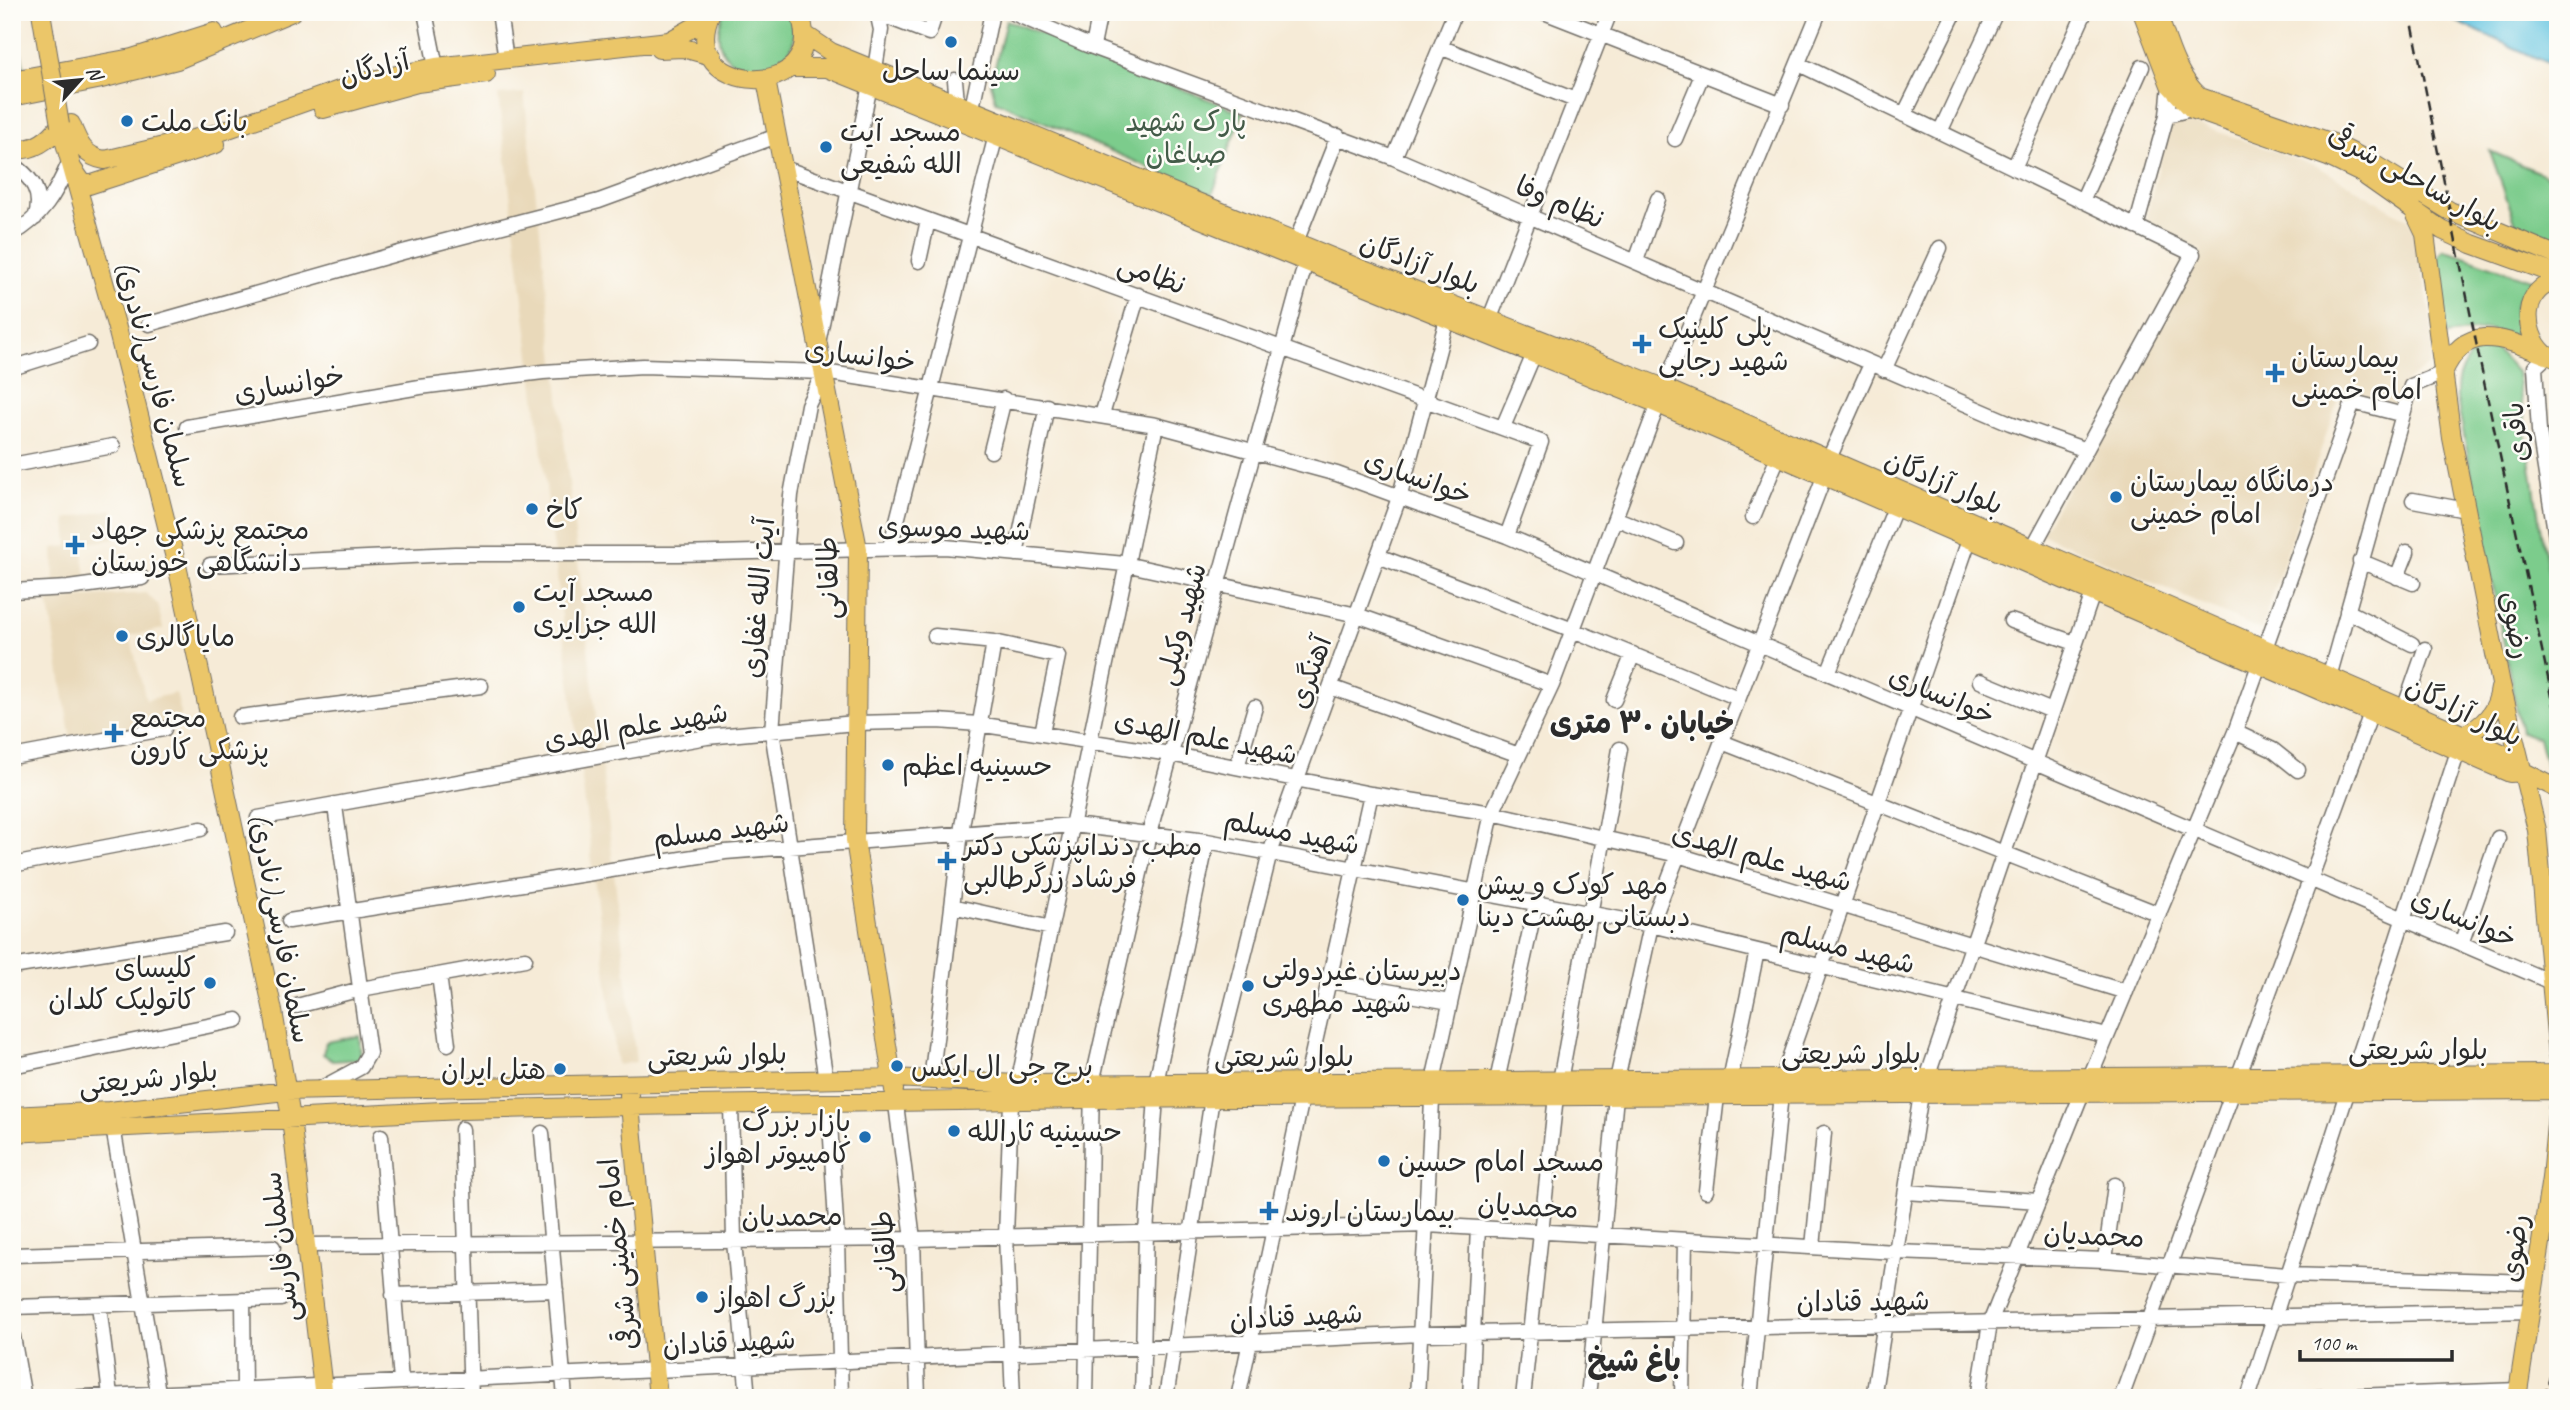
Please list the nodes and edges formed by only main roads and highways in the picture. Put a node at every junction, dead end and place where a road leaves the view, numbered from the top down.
1 (41, 12) edge
2 (50, 12) edge
3 (262, 12) edge
4 (292, 12) edge
5 (799, 12) edge
6 (2143, 12) edge
7 (2157, 12) edge
8 (710, 15) edge
9 (804, 34) junction
10 (712, 56) junction
11 (789, 68) junction
12 (872, 77) junction
13 (766, 80) junction
14 (13, 93) edge
15 (66, 124) junction
16 (12, 149) edge
17 (69, 163) junction
18 (2417, 200) junction
19 (2558, 257) edge
20 (2558, 275) edge
21 (2558, 281) edge
22 (2552, 358) edge
23 (2443, 373) junction
24 (1661, 396) junction
25 (1826, 469) junction
26 (1865, 486) junction
27 (2263, 657) junction
28 (2501, 684) junction
29 (2461, 743) junction
30 (2525, 772) junction
31 (2558, 789) edge
32 (2558, 1056) edge
33 (2558, 1074) edge
34 (893, 1078) junction
35 (628, 1083) junction
36 (2349, 1083) junction
37 (1782, 1087) junction
38 (1558, 1088) junction
39 (1616, 1088) junction
40 (1434, 1089) junction
41 (2558, 1090) edge
42 (286, 1091) junction
43 (1091, 1091) junction
44 (896, 1104) junction
45 (2558, 1104) edge
46 (629, 1106) junction
47 (12, 1116) edge
48 (290, 1118) junction
49 (12, 1133) edge
50 (323, 1392) edge
51 (2518, 1394) edge
52 (658, 1398) edge

1 - 15 main road, bridge
2 - 15 main road
3 - 14 main road
4 - 14 main road
5 - 9 main road
6 - 18 main road, بلوار ساحلی شرقی
7 - 18 main road, بلوار ساحلی شرقی
8 - 10 main road
8 - 15 main road, آزادگان
9 - 11 main road
9 - 12 main road, بلوار آزادگان
10 - 13 main road
10 - 17 main road, آزادگان
11 - 12 main road, بلوار آزادگان
11 - 13 main road
12 - 24 main road, بلوار آزادگان
12 - 24 main road, بلوار آزادگان
13 - 34 main road, طالقانی
15 - 16 main road
15 - 17 main road, سلمان فارسی(نادری)
17 - 42 main road, سلمان فارسی(نادری)
18 - 19 main road, بلوار ساحلی شرقی
18 - 20 main road, بلوار ساحلی شرقی
18 - 23 main road, رضوی
21 - 22 main road
22 - 23 main road
23 - 28 main road, رضوی
24 - 25 main road, بلوار آزادگان
24 - 25 main road, بلوار آزادگان
25 - 26 main road, بلوار آزادگان
26 - 27 main road, بلوار آزادگان
26 - 27 main road, بلوار آزادگان
27 - 29 main road, بلوار آزادگان
27 - 29 main road, بلوار آزادگان
28 - 29 main road
28 - 30 main road, رضوی
29 - 30 main road, بلوار آزادگان
30 - 31 main road
30 - 32 main road, رضوی
33 - 36 main road, بلوار شریعتی
34 - 35 main road, بلوار شریعتی
34 - 43 main road, بلوار شریعتی
34 - 44 main road, طالقانی
35 - 42 main road, بلوار شریعتی
35 - 46 main road, امام خمینی شرقی
36 - 37 main road, بلوار شریعتی
36 - 41 main road, بلوار شریعتی
37 - 39 main road, بلوار شریعتی
37 - 39 main road, بلوار شریعتی
38 - 39 main road, بلوار شریعتی
38 - 40 main road, بلوار شریعتی
38 - 40 main road, بلوار شریعتی
40 - 43 main road, بلوار شریعتی
42 - 47 main road, بلوار شریعتی
42 - 48 main road, سلمان فارسی
43 - 44 main road, بلوار شریعتی
44 - 46 main road, بلوار شریعتی
45 - 51 main road, رضوی
46 - 48 main road, بلوار شریعتی
46 - 52 main road, امام خمینی شرقی
48 - 49 main road, بلوار شریعتی
48 - 50 main road, سلمان فارسی

